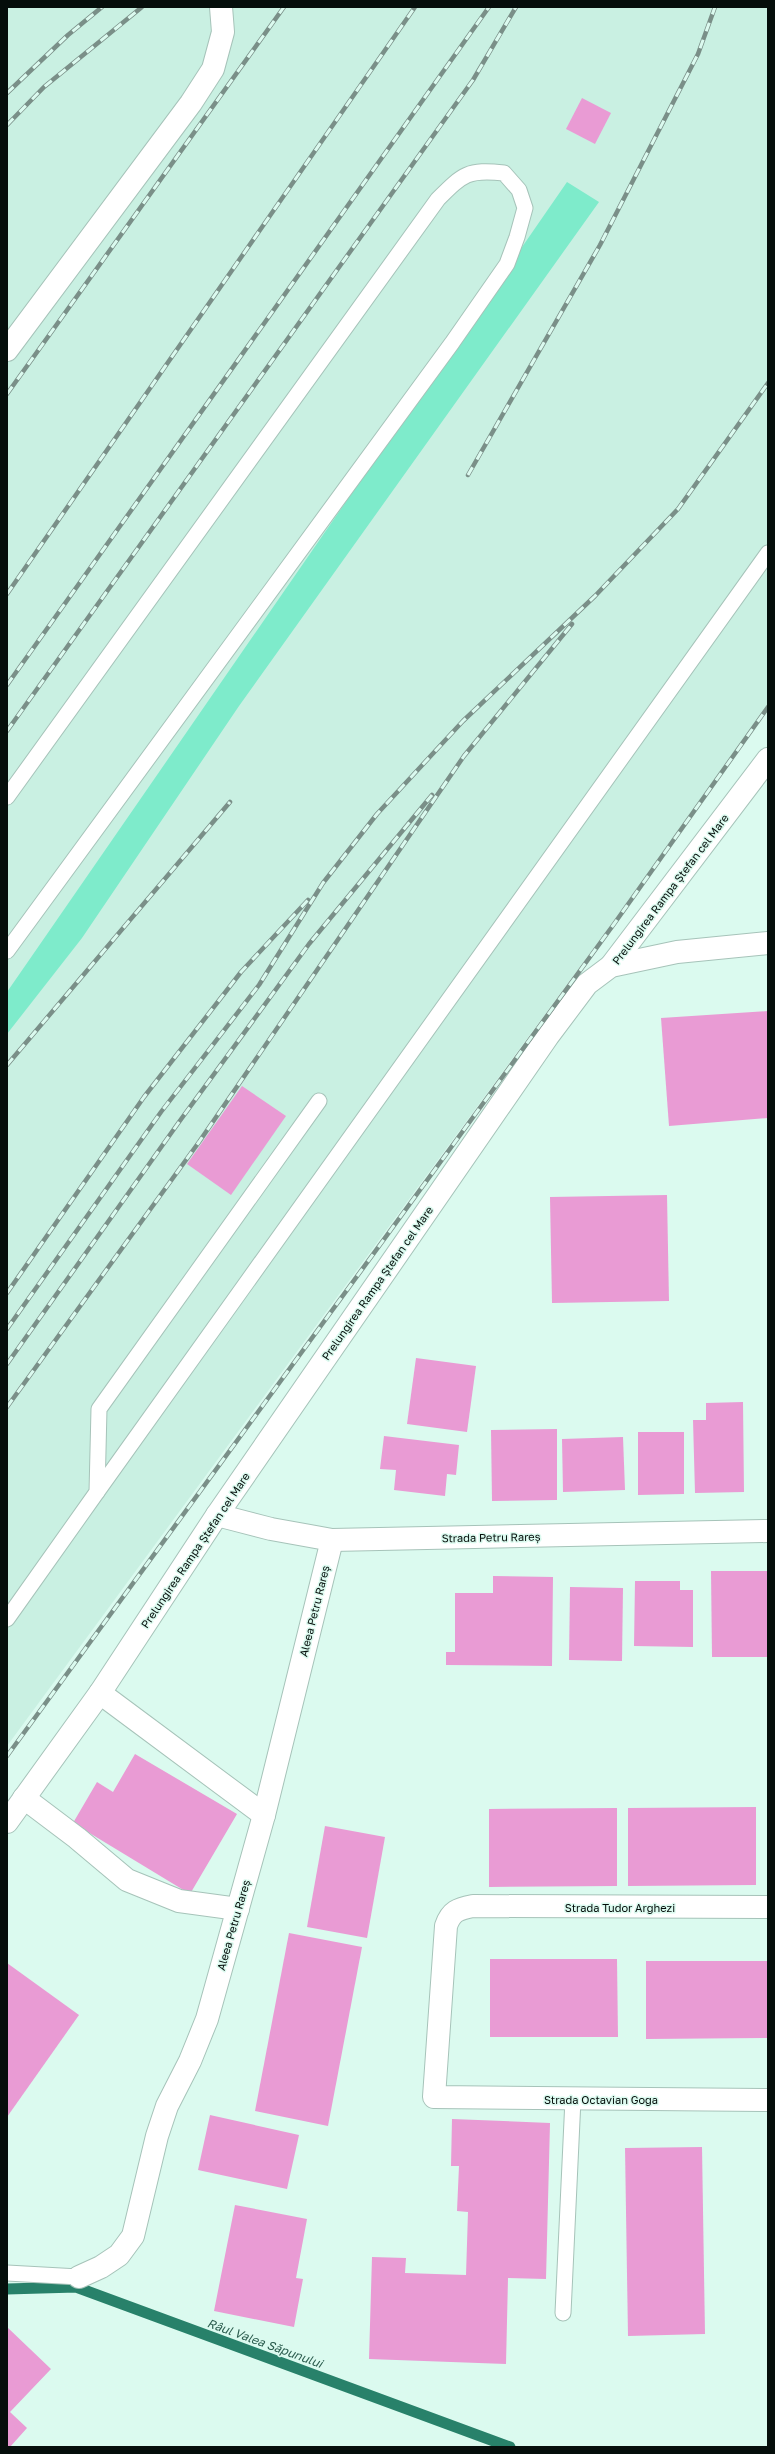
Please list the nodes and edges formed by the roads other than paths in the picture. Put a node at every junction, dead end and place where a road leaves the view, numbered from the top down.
1 (221, 7) edge
2 (7, 350) edge
3 (768, 553) edge
4 (768, 759) edge
5 (7, 797) edge
6 (768, 943) edge
7 (7, 951) edge
8 (611, 966) junction
9 (319, 1101) dead end
10 (97, 1492) junction
11 (217, 1514) junction
12 (768, 1531) edge
13 (332, 1540) junction
14 (7, 1619) edge
15 (100, 1693) junction
16 (24, 1798) junction
17 (264, 1814) junction
18 (7, 1822) edge
19 (768, 1907) edge
20 (238, 1909) junction
21 (434, 2097) joint
22 (573, 2099) junction
23 (768, 2100) edge
24 (7, 2273) edge
25 (79, 2276) joint
26 (563, 2313) dead end

1 - 2 street
3 - 10 lane
4 - 8 street, Prelungirea Rampa Ștefan cel Mare
5 - 7 lane
6 - 8 street
8 - 11 street, Prelungirea Rampa Ștefan cel Mare
9 - 10 lane
10 - 14 lane
11 - 13 street, Strada Petru Rareș
11 - 15 street, Prelungirea Rampa Ștefan cel Mare
12 - 13 street, Strada Petru Rareș
13 - 17 street, Aleea Petru Rareș
15 - 16 street, Prelungirea Rampa Ștefan cel Mare
15 - 17 street
16 - 18 street, Prelungirea Rampa Ștefan cel Mare
16 - 20 street
17 - 20 street, Aleea Petru Rareș
19 - 21 street, Strada Tudor Arghezi
20 - 25 street, Aleea Petru Rareș
21 - 22 street, Strada Octavian Goga
22 - 23 street, Strada Octavian Goga
22 - 26 lane
24 - 25 lane

